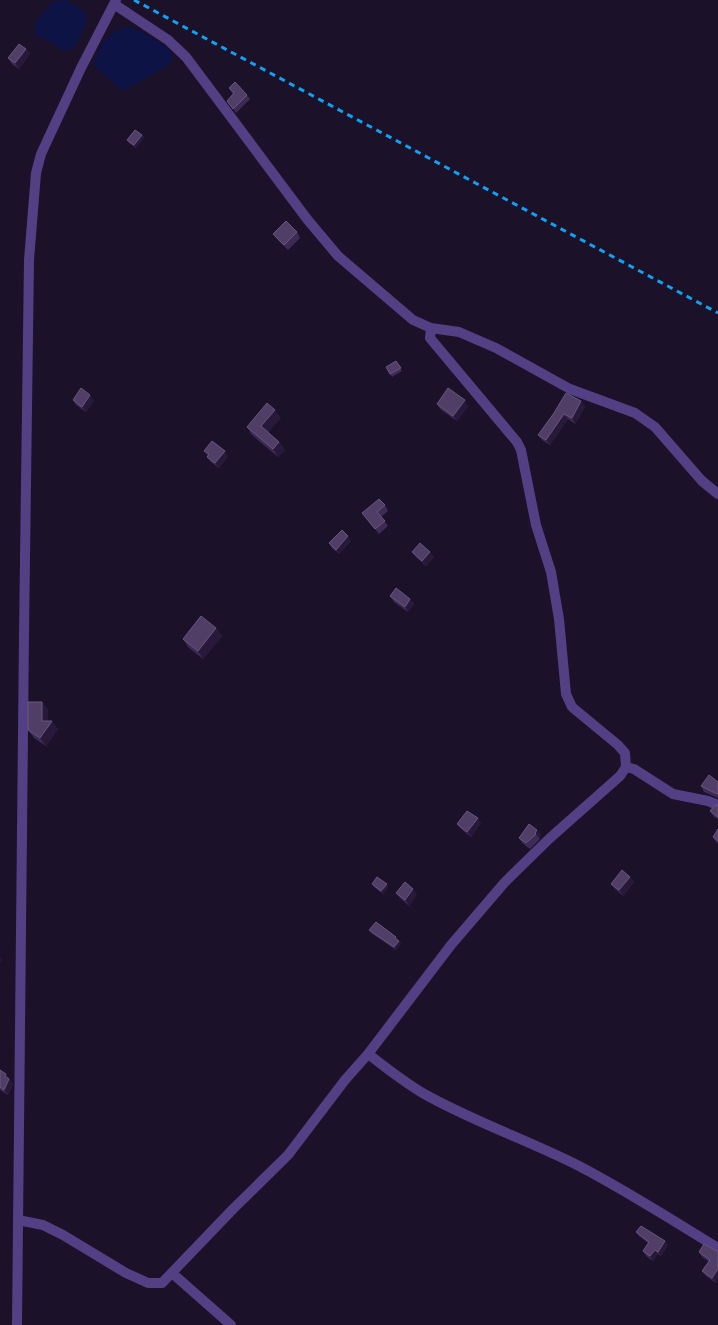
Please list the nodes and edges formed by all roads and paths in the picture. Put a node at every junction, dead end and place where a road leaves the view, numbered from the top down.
1 (115, 2) edge
2 (431, 328) junction
3 (718, 494) edge
4 (626, 767) junction
5 (718, 805) edge
6 (368, 1054) junction
7 (18, 1220) junction
8 (718, 1248) edge
9 (172, 1274) junction
10 (17, 1325) edge
11 (231, 1325) edge

1 - 2 street
1 - 7 street
2 - 3 street
2 - 4 street
4 - 5 street
4 - 6 street
6 - 8 street
6 - 9 street
7 - 9 street
7 - 10 street
9 - 11 street

